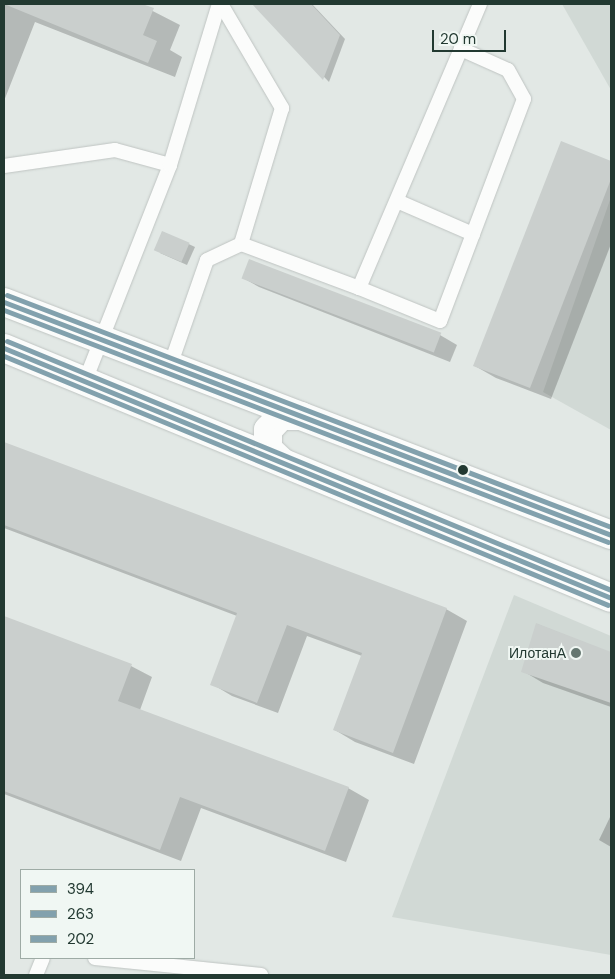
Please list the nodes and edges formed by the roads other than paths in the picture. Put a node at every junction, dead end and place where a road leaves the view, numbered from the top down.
1 (220, 4) edge
2 (480, 4) edge
3 (461, 49) junction
4 (170, 165) junction
5 (4, 166) edge
6 (397, 201) junction
7 (473, 234) junction
8 (241, 244) junction
9 (359, 288) junction
10 (4, 302) edge
11 (101, 340) junction
12 (4, 348) edge
13 (170, 366) junction
14 (84, 381) junction
15 (301, 416) junction
16 (282, 462) junction
17 (610, 529) edge
18 (611, 598) edge
19 (44, 959) edge
20 (105, 959) edge
21 (36, 975) edge
22 (261, 975) edge

1 - 4 lane
1 - 8 lane
2 - 3 lane
3 - 6 lane
3 - 7 lane
4 - 5 lane
4 - 11 lane
6 - 7 lane
6 - 9 lane
7 - 9 lane
8 - 9 lane
8 - 13 lane
10 - 11 main road
11 - 13 main road
11 - 14 lane
12 - 14 main road
13 - 15 main road
14 - 16 main road
15 - 16 main road
15 - 17 main road
16 - 18 main road
19 - 21 lane
20 - 22 lane

